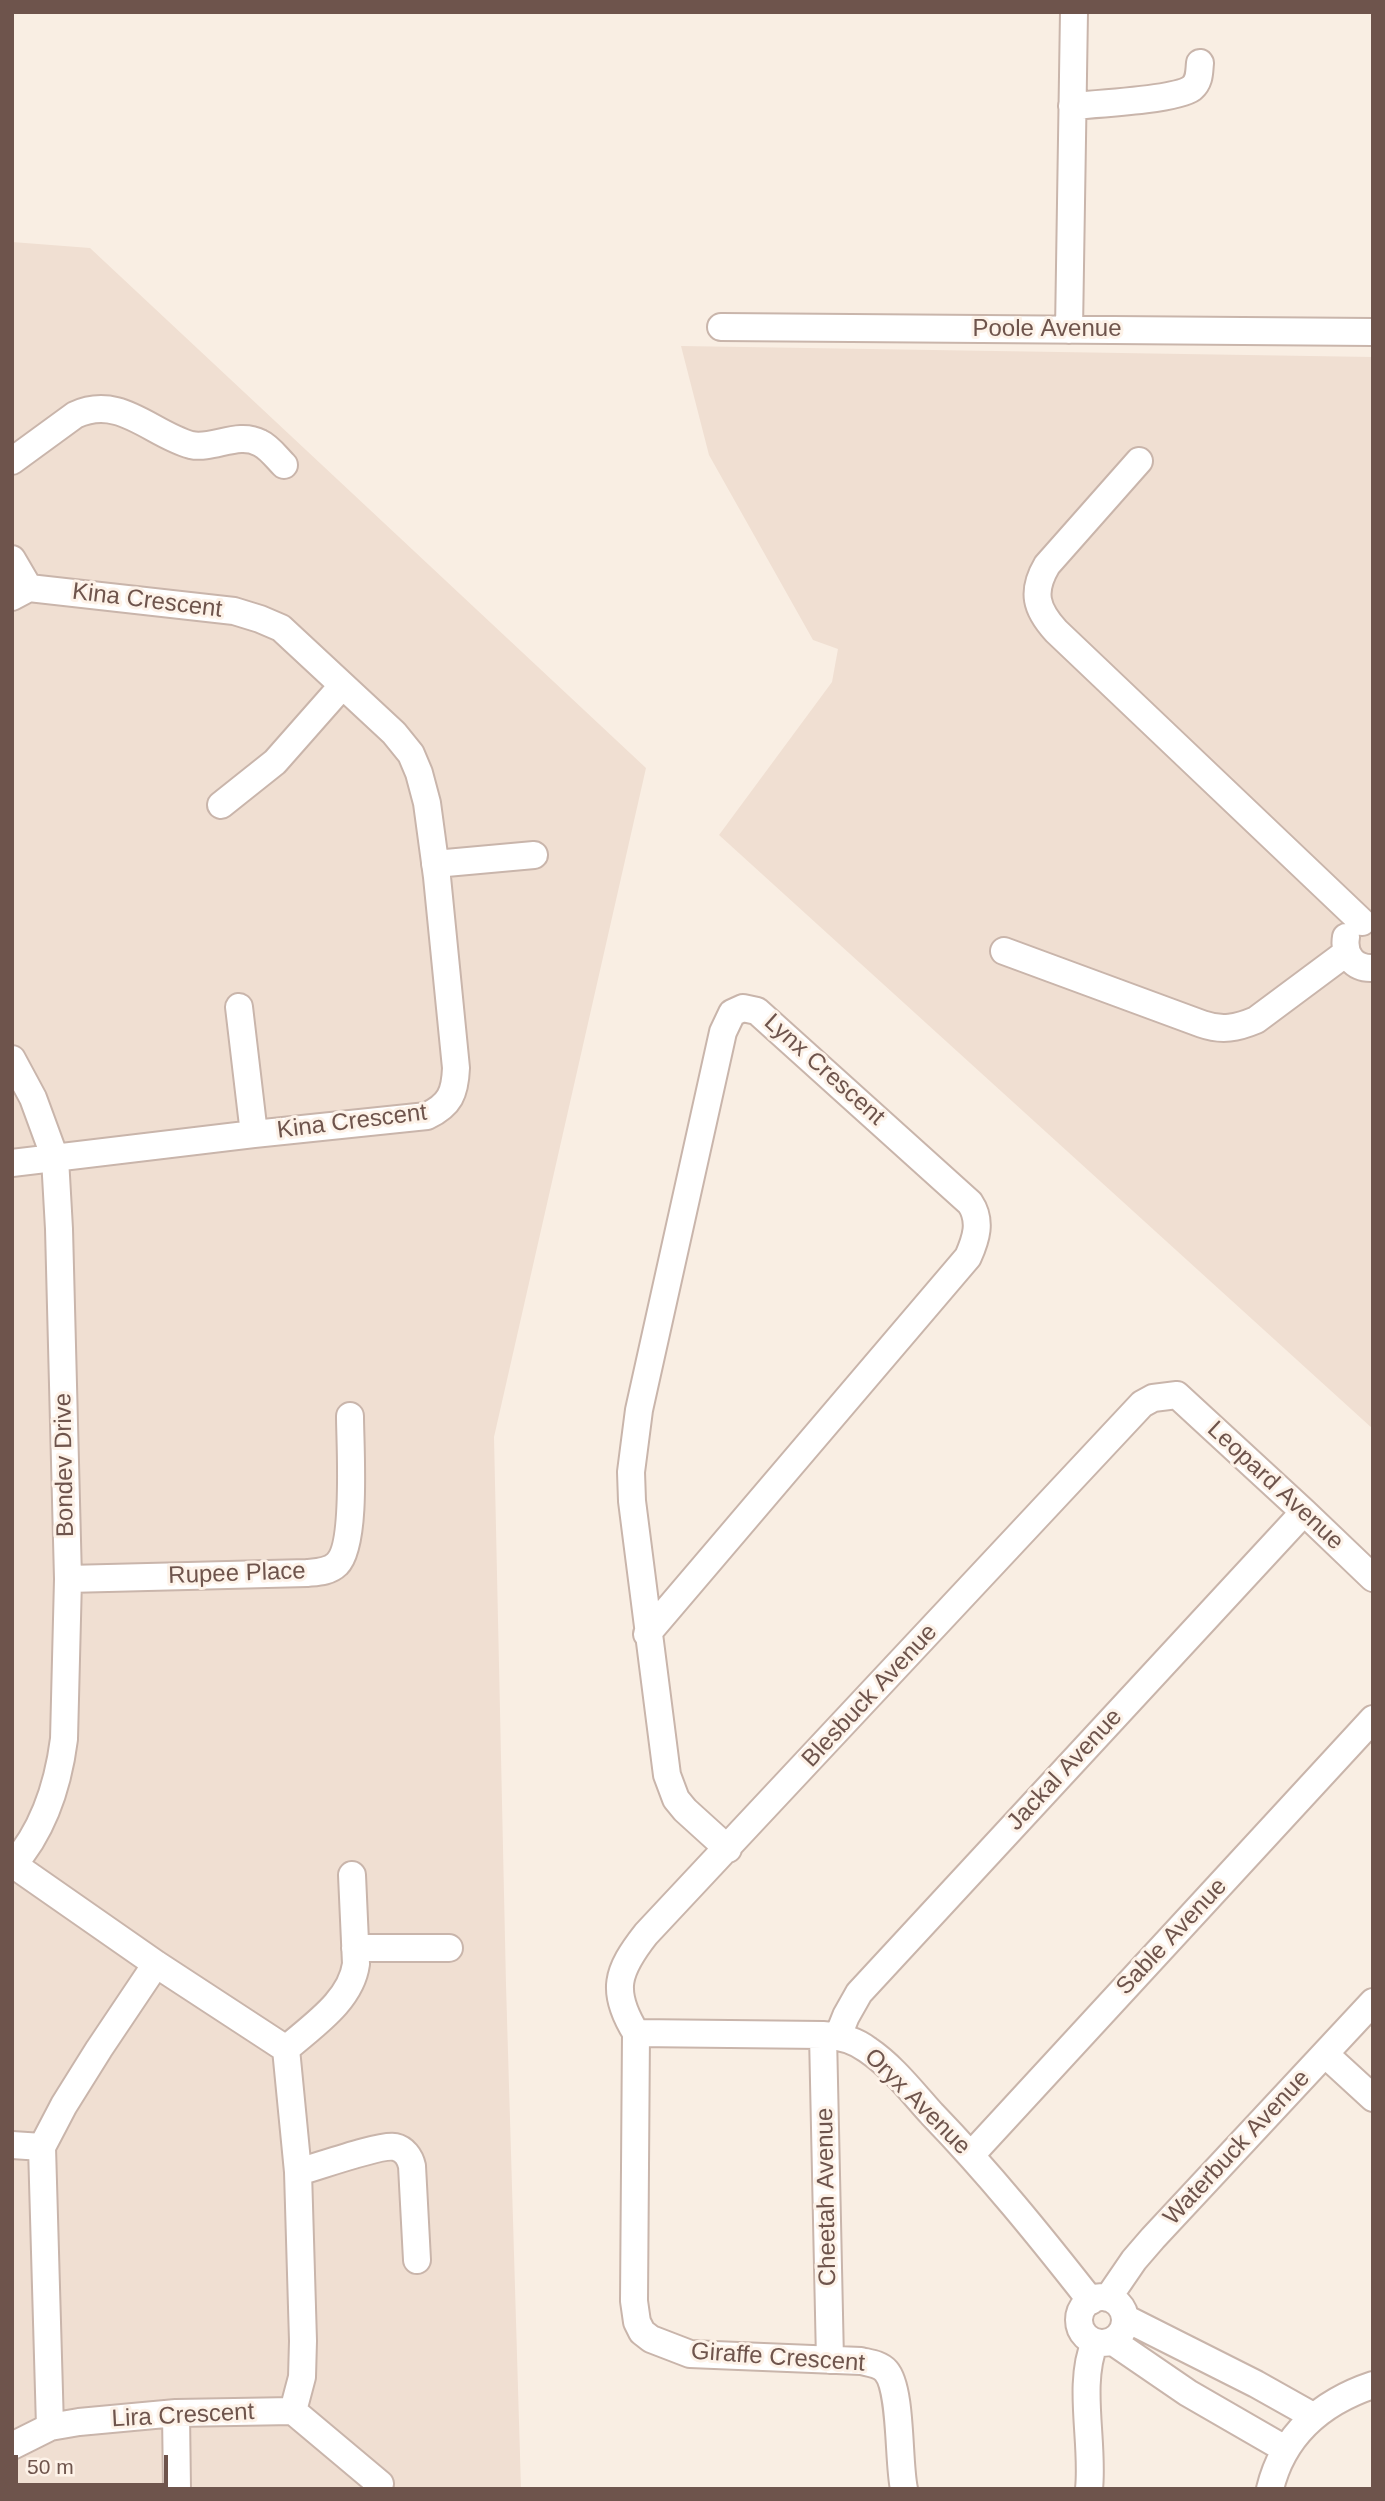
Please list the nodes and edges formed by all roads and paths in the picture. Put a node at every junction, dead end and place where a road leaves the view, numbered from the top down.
1 (1074, 12) edge
2 (1200, 63) dead end
3 (1072, 106) junction
4 (721, 327) dead end
5 (1069, 330) junction
6 (1373, 331) edge
7 (12, 461) edge
8 (1139, 461) dead end
9 (284, 465) dead end
10 (12, 559) edge
11 (20, 593) edge
12 (342, 686) junction
13 (221, 804) dead end
14 (534, 855) dead end
15 (435, 864) junction
16 (1367, 922) edge
17 (1004, 951) dead end
18 (1346, 953) junction
19 (1373, 968) edge
20 (239, 1007) dead end
21 (12, 1059) edge
22 (254, 1134) junction
23 (55, 1158) junction
24 (12, 1163) edge
25 (1177, 1395) joint
26 (350, 1416) dead end
27 (1304, 1512) junction
28 (1373, 1578) edge
29 (68, 1579) junction
30 (647, 1634) junction
31 (1373, 1718) edge
32 (728, 1849) junction
33 (13, 1866) edge
34 (352, 1875) dead end
35 (355, 1948) junction
36 (449, 1948) dead end
37 (156, 1964) junction
38 (1373, 2002) edge
39 (636, 2033) junction
40 (831, 2035) junction
41 (286, 2049) junction
42 (1325, 2054) junction
43 (1373, 2098) edge
44 (12, 2144) edge
45 (42, 2147) junction
46 (971, 2155) junction
47 (298, 2172) junction
48 (417, 2260) dead end
49 (1106, 2320) junction
50 (830, 2360) junction
51 (1373, 2385) edge
52 (293, 2411) junction
53 (176, 2413) junction
54 (1313, 2416) junction
55 (50, 2427) junction
56 (12, 2446) edge
57 (1285, 2449) junction
58 (380, 2484) dead end
59 (177, 2489) edge
60 (904, 2489) edge
61 (1089, 2489) edge
62 (1270, 2489) edge

1 - 3 street
2 - 3 street
3 - 5 street
4 - 5 street, Poole Avenue
5 - 6 street, Poole Avenue
7 - 9 street
8 - 16 street
10 - 11 street
11 - 12 street, Kina Crescent
12 - 13 street
12 - 15 street, Kina Crescent
14 - 15 street
15 - 22 street, Kina Crescent
16 - 18 street
17 - 18 street
18 - 19 street
20 - 22 street
21 - 23 street, Bondev Drive
22 - 23 street, Kina Crescent
23 - 24 street, Kina Crescent
23 - 29 street, Bondev Drive
25 - 27 street, Leopard Avenue
25 - 32 street, Blesbuck Avenue
26 - 29 street, Rupee Place
27 - 28 street, Leopard Avenue
27 - 40 street, Jackal Avenue
29 - 33 street, Bondev Drive
30 - 30 street, Lynx Crescent
30 - 32 street, Lynx Crescent
31 - 46 street, Sable Avenue
32 - 39 street, Blesbuck Avenue
33 - 37 street
34 - 35 street
35 - 36 street
35 - 41 street
37 - 41 street
37 - 45 street
38 - 42 street, Waterbuck Avenue
39 - 40 street, Oryx Avenue
39 - 50 street, Giraffe Crescent
40 - 46 street, Oryx Avenue
40 - 50 street, Cheetah Avenue
41 - 47 street
42 - 43 street
42 - 49 street, Waterbuck Avenue
44 - 45 street
45 - 55 street
46 - 49 street, Oryx Avenue
47 - 48 street
47 - 52 street
49 - 54 street, Oryx Avenue
49 - 57 street, Oryx Avenue
49 - 61 street
50 - 60 street, Giraffe Crescent
51 - 54 street
52 - 53 street, Lira Crescent
52 - 58 street
53 - 55 street, Lira Crescent
53 - 59 street
54 - 57 street
55 - 56 street
57 - 62 street

